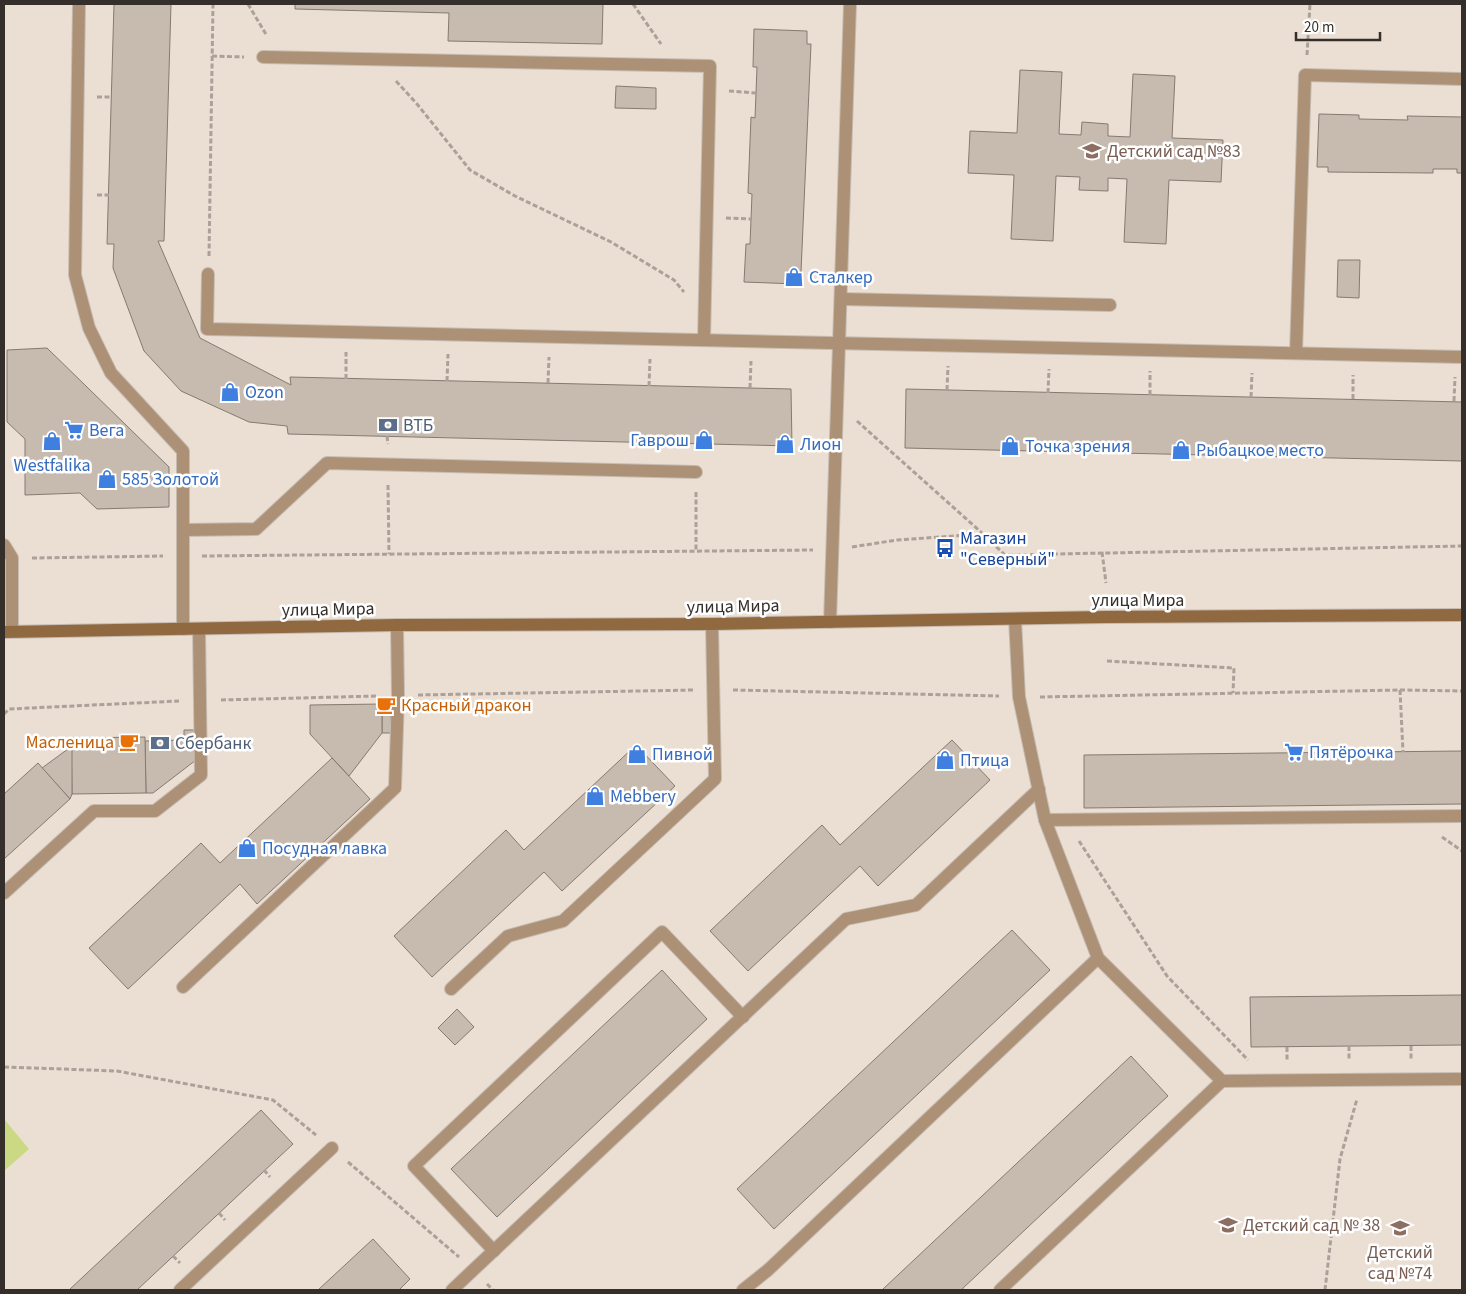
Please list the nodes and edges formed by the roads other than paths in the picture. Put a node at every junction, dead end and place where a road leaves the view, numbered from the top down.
1 (79, 4) edge
2 (850, 4) edge
3 (262, 57) road end
4 (1462, 78) edge
5 (208, 274) road end
6 (841, 299) junction
7 (1110, 305) dead end
8 (704, 340) junction
9 (840, 343) junction
10 (1296, 353) junction
11 (1462, 357) edge
12 (696, 472) road end
13 (183, 530) junction
14 (4, 545) edge
15 (1462, 615) edge
16 (1015, 619) junction
17 (830, 622) junction
18 (712, 624) junction
19 (397, 625) junction
20 (183, 629) junction
21 (199, 629) junction
22 (8, 632) edge
23 (1039, 790) junction
24 (1462, 816) edge
25 (1046, 820) junction
26 (4, 893) edge
27 (1098, 958) junction
28 (183, 987) dead end
29 (452, 989) dead end
30 (743, 1017) junction
31 (1462, 1079) edge
32 (1222, 1081) junction
33 (332, 1148) road end
34 (494, 1251) junction
35 (180, 1290) edge
36 (452, 1290) edge
37 (743, 1290) edge
38 (1000, 1290) edge

1 - 13 lane
2 - 6 lane
3 - 8 lane
4 - 10 lane
5 - 8 lane
6 - 7 lane
6 - 9 lane
8 - 9 lane
9 - 10 lane
9 - 17 lane
10 - 11 lane
12 - 13 lane
13 - 20 lane
14 - 22 lane
15 - 16 main road, улица Мира
16 - 17 main road, улица Мира
16 - 23 lane
17 - 18 main road, улица Мира
18 - 19 main road, улица Мира
18 - 29 lane
19 - 21 main road, улица Мира
19 - 28 lane
20 - 21 main road, улица Мира
20 - 22 main road, улица Мира
21 - 26 lane
23 - 25 lane
23 - 30 lane
24 - 25 lane
25 - 27 lane
27 - 32 lane
27 - 37 lane
30 - 34 lane
30 - 34 lane
31 - 32 lane
32 - 38 lane
33 - 35 lane
34 - 36 lane

